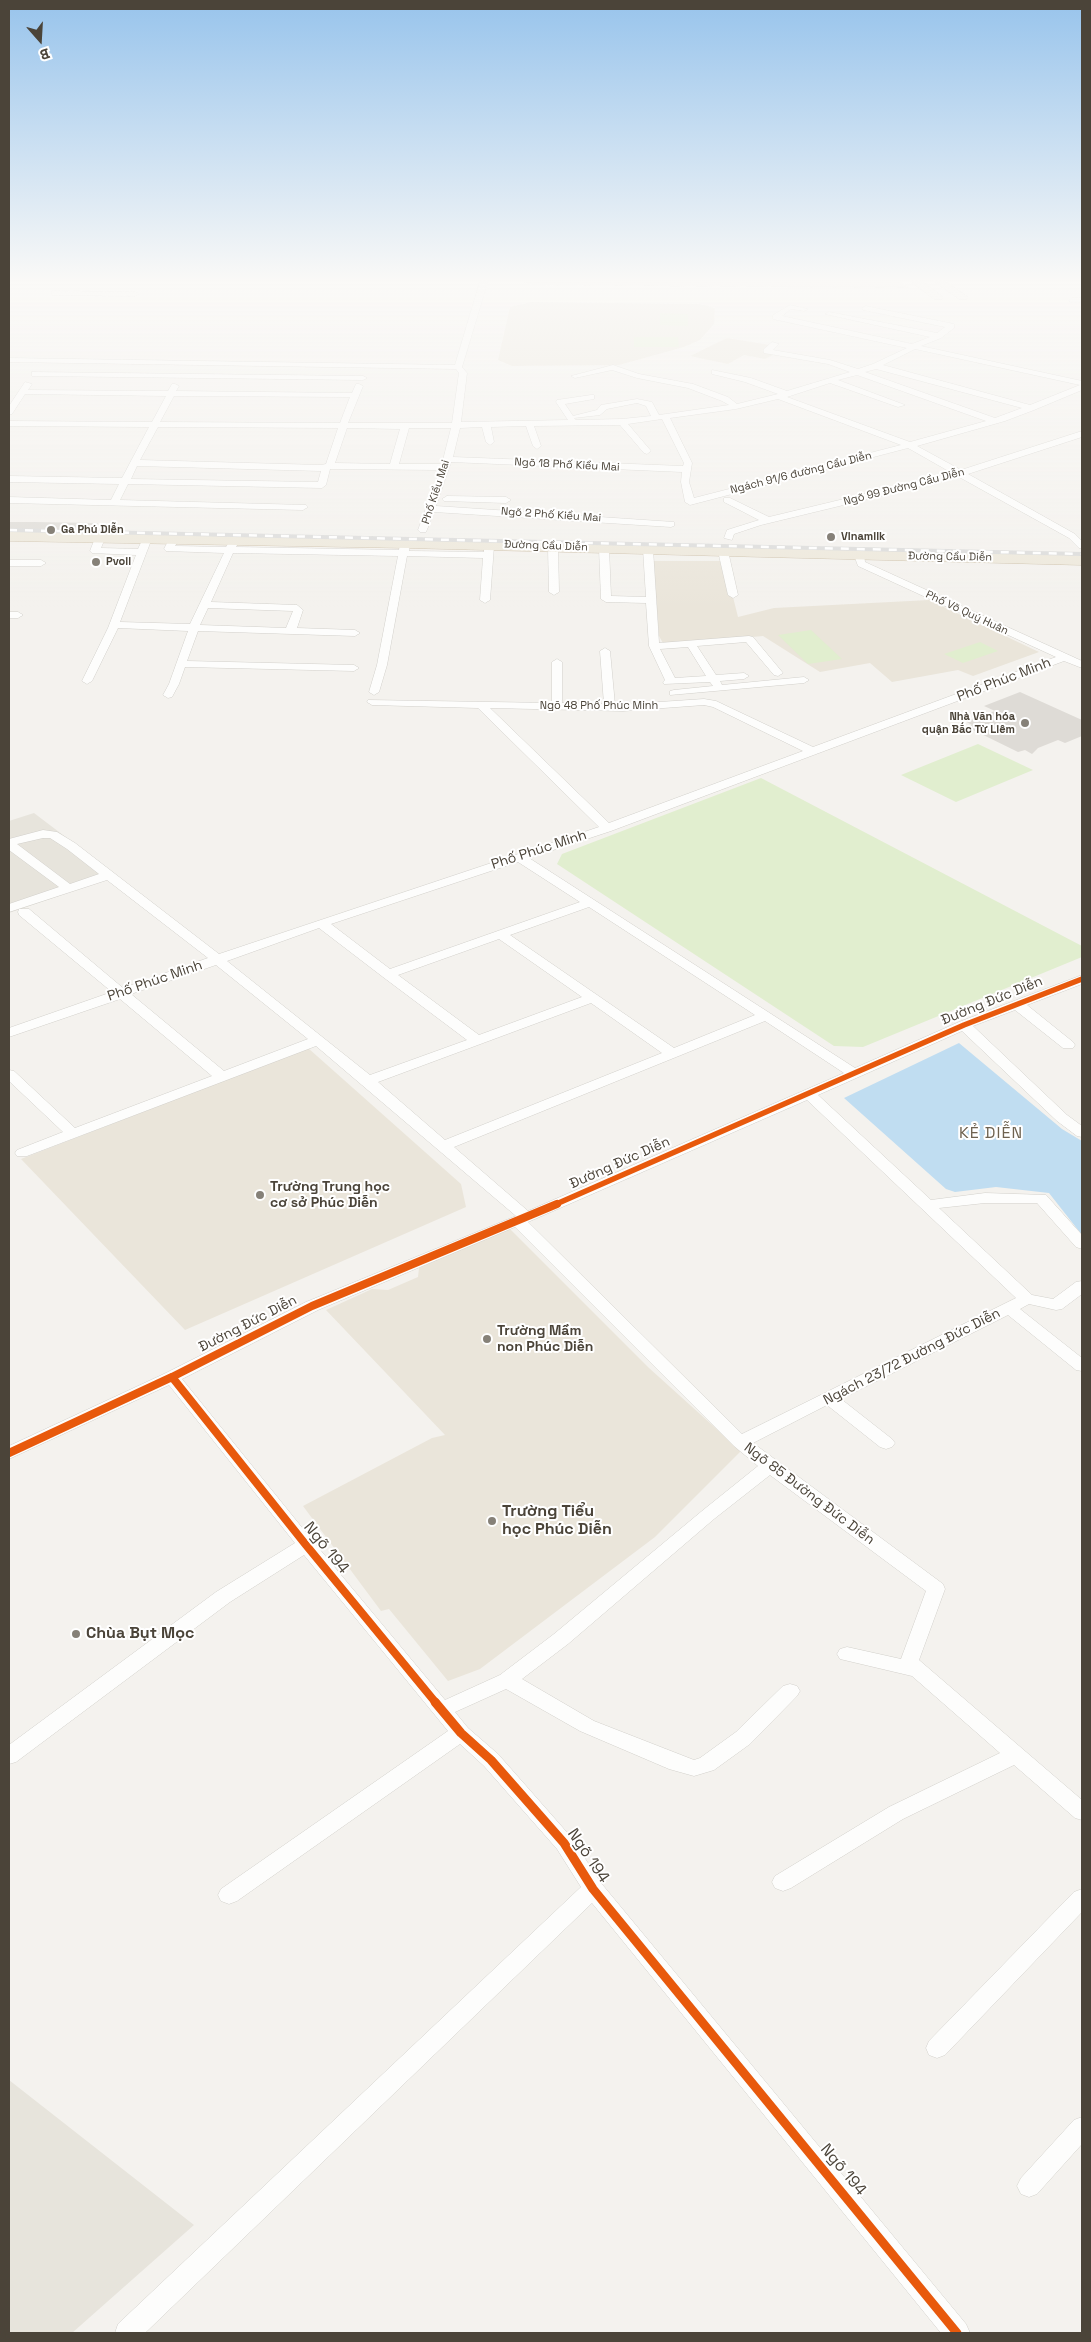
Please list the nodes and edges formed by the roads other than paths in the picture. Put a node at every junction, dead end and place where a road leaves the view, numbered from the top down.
1 (173, 390) edge
2 (358, 390) edge
3 (461, 390) edge
4 (702, 390) edge
5 (771, 390) edge
6 (797, 390) edge
7 (859, 390) edge
8 (906, 390) edge
9 (966, 390) edge
10 (1074, 390) edge
11 (23, 392) joint
12 (171, 394) junction
13 (356, 395) junction
14 (782, 395) junction
15 (591, 397) dead end
16 (901, 405) dead end
17 (736, 407) junction
18 (1031, 408) junction
19 (9, 412) edge
20 (661, 417) junction
21 (572, 420) junction
22 (994, 421) junction
23 (622, 422) junction
24 (9, 423) edge
25 (154, 424) junction
26 (529, 424) junction
27 (486, 425) junction
28 (343, 426) junction
29 (405, 426) junction
30 (456, 426) junction
31 (1082, 434) edge
32 (490, 442) dead end
33 (537, 446) dead end
34 (909, 446) junction
35 (647, 451) dead end
36 (135, 463) junction
37 (395, 463) junction
38 (446, 463) junction
39 (330, 464) junction
40 (687, 469) junction
41 (959, 474) junction
42 (9, 479) edge
43 (126, 480) junction
44 (9, 500) edge
45 (506, 500) dead end
46 (727, 500) dead end
47 (114, 502) junction
48 (434, 504) junction
49 (303, 507) dead end
50 (767, 520) junction
51 (9, 522) edge
52 (670, 524) dead end
53 (424, 530) junction
54 (9, 536) edge
55 (594, 544) junction
56 (726, 544) junction
57 (144, 545) junction
58 (232, 545) junction
59 (1082, 546) edge
60 (553, 547) junction
61 (405, 548) junction
62 (648, 549) junction
63 (488, 550) junction
64 (858, 555) junction
65 (1082, 560) edge
66 (9, 562) edge
67 (42, 563) dead end
68 (554, 592) dead end
69 (733, 596) dead end
70 (485, 600) dead end
71 (651, 600) junction
72 (205, 605) junction
73 (114, 625) junction
74 (194, 628) junction
75 (290, 632) junction
76 (355, 633) dead end
77 (691, 644) junction
78 (654, 646) junction
79 (605, 651) dead end
80 (1065, 657) junction
81 (556, 662) dead end
82 (182, 664) junction
83 (1082, 665) edge
84 (354, 668) dead end
85 (713, 679) junction
86 (804, 680) dead end
87 (87, 681) dead end
88 (671, 686) junction
89 (720, 689) junction
90 (168, 695) dead end
91 (480, 704) junction
92 (557, 706) junction
93 (610, 708) junction
94 (814, 752) junction
95 (607, 828) junction
96 (9, 843) edge
97 (519, 857) junction
98 (109, 875) junction
99 (68, 888) junction
100 (90, 889) dead end
101 (590, 902) junction
102 (9, 908) edge
103 (24, 912) junction
104 (9, 917) edge
105 (321, 923) junction
106 (500, 934) junction
107 (217, 959) junction
108 (388, 974) junction
109 (1082, 979) edge
110 (122, 992) junction
111 (592, 998) junction
112 (1018, 1005) junction
113 (766, 1016) junction
114 (964, 1025) junction
115 (9, 1033) edge
116 (318, 1040) junction
117 (476, 1040) junction
118 (1068, 1045) dead end
119 (672, 1053) junction
120 (854, 1073) junction
121 (9, 1074) edge
122 (222, 1077) junction
123 (368, 1081) junction
124 (810, 1094) junction
125 (1082, 1133) edge
126 (74, 1134) junction
127 (443, 1146) junction
128 (22, 1153) dead end
129 (928, 1205) junction
130 (522, 1219) junction
131 (1082, 1244) edge
132 (1082, 1286) edge
133 (1027, 1299) junction
134 (1009, 1308) junction
135 (1082, 1366) edge
136 (172, 1378) junction
137 (829, 1398) junction
138 (740, 1442) junction
139 (886, 1443) dead end
140 (9, 1453) edge
141 (770, 1466) junction
142 (306, 1545) junction
143 (847, 1654) dead end
144 (919, 1670) junction
145 (507, 1680) junction
146 (790, 1691) dead end
147 (442, 1710) junction
148 (461, 1733) junction
149 (1015, 1755) junction
150 (9, 1756) edge
151 (1082, 1812) edge
152 (782, 1882) dead end
153 (593, 1889) junction
154 (229, 1895) dead end
155 (1082, 1898) edge
156 (937, 2048) dead end
157 (1082, 2128) edge
158 (1029, 2186) dead end
159 (127, 2333) edge
160 (957, 2333) edge

1 - 12 street
2 - 13 street
3 - 30 street, Phố Kiều Mai
4 - 17 street
5 - 14 street
6 - 14 street
7 - 16 street
8 - 22 street
9 - 18 street
10 - 18 street, Ngách 91/6 đường Cầu Diễn
11 - 12 street
11 - 19 street
12 - 13 street
12 - 25 street
13 - 28 street
14 - 17 street
14 - 34 street
15 - 21 street
17 - 20 street
18 - 22 street, Ngách 91/6 đường Cầu Diễn
20 - 21 street
20 - 23 street
20 - 40 street
21 - 23 street
21 - 26 street
22 - 34 street, Ngách 91/6 đường Cầu Diễn
23 - 35 street
24 - 25 street
25 - 28 street
25 - 36 street
26 - 27 street
26 - 33 street
27 - 30 street
27 - 32 street
28 - 29 street
28 - 39 street
29 - 30 street
29 - 37 street
30 - 38 street, Phố Kiều Mai
31 - 41 street, Ngõ 99 Đường Cầu Diễn
34 - 40 street, Ngách 91/6 đường Cầu Diễn
34 - 41 street
36 - 39 street, Ngõ 18 Phố Kiều Mai
36 - 43 street
37 - 38 street, Ngõ 18 Phố Kiều Mai
37 - 39 street, Ngõ 18 Phố Kiều Mai
38 - 40 street, Ngõ 18 Phố Kiều Mai
38 - 48 street, Phố Kiều Mai
39 - 43 street
41 - 50 street, Ngõ 99 Đường Cầu Diễn
41 - 59 street
42 - 43 street
43 - 47 street
44 - 47 street
45 - 48 street
46 - 50 street
47 - 49 street
48 - 52 street, Ngõ 2 Phố Kiều Mai
48 - 53 street, Phố Kiều Mai
50 - 56 street, Ngõ 99 Đường Cầu Diễn
51 - 53 highway, Đường Cầu Diễn
53 - 55 highway, Đường Cầu Diễn
54 - 57 highway, Đường Cầu Diễn
55 - 56 highway, Đường Cầu Diễn
55 - 60 highway, Đường Cầu Diễn
55 - 62 highway, Đường Cầu Diễn
55 - 71 street
56 - 59 highway, Đường Cầu Diễn
56 - 62 highway, Đường Cầu Diễn
56 - 64 highway, Đường Cầu Diễn
56 - 69 street
57 - 58 highway, Đường Cầu Diễn
57 - 73 street
58 - 61 highway, Đường Cầu Diễn
58 - 72 street
60 - 63 highway, Đường Cầu Diễn
60 - 68 street
61 - 63 highway, Đường Cầu Diễn
61 - 91 street, Ngõ 48 Phố Phúc Minh
62 - 71 street
63 - 70 street
64 - 65 highway, Đường Cầu Diễn
64 - 80 street, Phố Võ Quý Huân
66 - 67 street
71 - 78 street
72 - 74 street
72 - 75 street
73 - 74 street
73 - 87 street
74 - 75 street
74 - 82 street
75 - 76 street
77 - 78 street
77 - 85 street
77 - 85 street
78 - 88 street
79 - 93 street
80 - 83 street, Phố Võ Quý Huân
80 - 94 street, Phố Phúc Minh
81 - 92 street
82 - 84 street
82 - 90 street
85 - 88 street
85 - 89 street
86 - 89 street
88 - 89 street
91 - 92 street, Ngõ 48 Phố Phúc Minh
91 - 95 street
92 - 93 street, Ngõ 48 Phố Phúc Minh
93 - 94 street, Ngõ 48 Phố Phúc Minh
94 - 95 street, Phố Phúc Minh
95 - 97 street, Phố Phúc Minh
96 - 98 street, Ngõ 85 Đường Đức Diễn
96 - 99 street
97 - 101 street
97 - 105 street, Phố Phúc Minh
98 - 99 street
98 - 107 street, Ngõ 85 Đường Đức Diễn
99 - 102 street
100 - 103 street
101 - 106 street
101 - 113 street
103 - 104 street
103 - 110 street
105 - 107 street, Phố Phúc Minh
105 - 108 street
106 - 108 street
106 - 111 street
107 - 110 street, Phố Phúc Minh
107 - 116 street, Ngõ 85 Đường Đức Diễn
108 - 117 street
109 - 112 street, Đường Đức Diễn
110 - 115 street, Phố Phúc Minh
110 - 122 street
111 - 117 street
111 - 119 street
112 - 114 street, Đường Đức Diễn
112 - 118 street
113 - 119 street
113 - 120 street
114 - 120 street, Đường Đức Diễn
114 - 125 street
116 - 122 street
116 - 123 street, Ngõ 85 Đường Đức Diễn
117 - 123 street
119 - 127 street
120 - 124 street, Đường Đức Diễn
121 - 126 street
122 - 126 street
123 - 127 street, Ngõ 85 Đường Đức Diễn
124 - 129 street
124 - 130 street, Đường Đức Diễn
126 - 128 street
127 - 130 street, Ngõ 85 Đường Đức Diễn
129 - 131 street
129 - 133 street
130 - 136 street, Đường Đức Diễn
130 - 138 street, Ngõ 85 Đường Đức Diễn
132 - 133 street
133 - 134 street, Ngách 23/72 Đường Đức Diễn
134 - 135 street
134 - 137 street, Ngách 23/72 Đường Đức Diễn
136 - 140 street, Đường Đức Diễn
136 - 142 street, Ngõ 194
137 - 138 street, Ngách 23/72 Đường Đức Diễn
137 - 139 street
138 - 141 street, Ngõ 85 Đường Đức Diễn
141 - 144 street, Ngõ 85 Đường Đức Diễn
141 - 145 street
142 - 147 street, Ngõ 194
142 - 150 street
143 - 144 street
144 - 149 street
145 - 146 street
145 - 147 street
147 - 148 street, Ngõ 194
148 - 153 street, Ngõ 194
148 - 154 street
149 - 151 street
149 - 152 street
153 - 159 street
153 - 160 street, Ngõ 194
155 - 156 street
157 - 158 street

